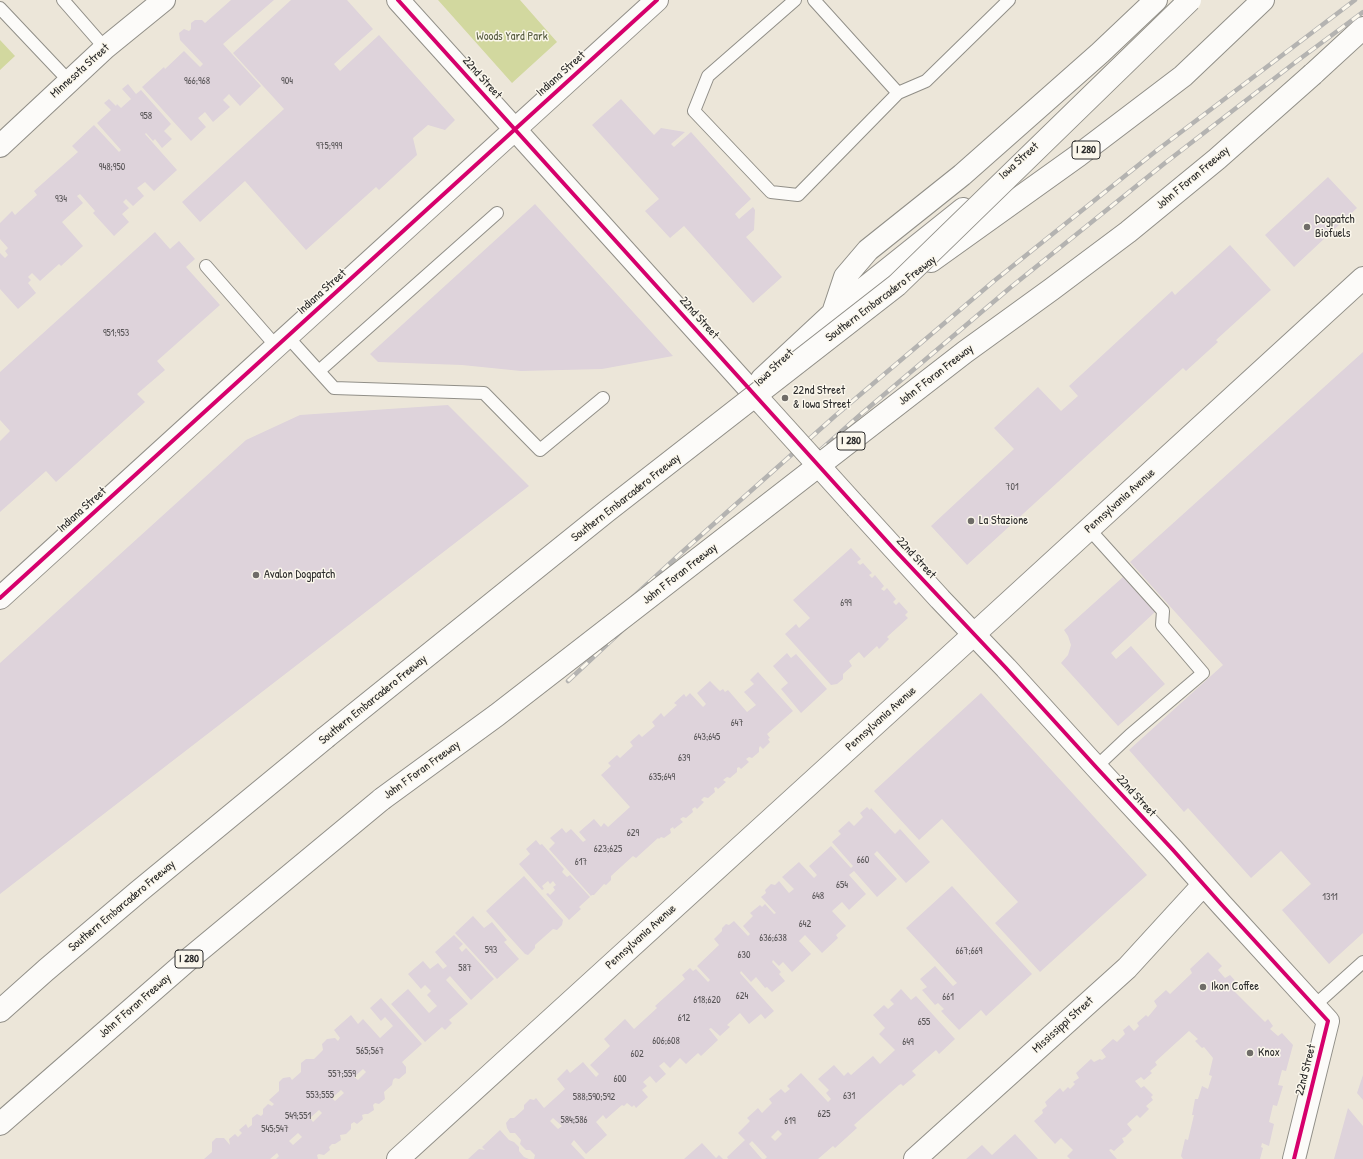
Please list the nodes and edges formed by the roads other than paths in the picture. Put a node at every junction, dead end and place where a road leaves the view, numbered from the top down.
1 (63, 0) edge
2 (164, 0) edge
3 (398, 0) edge
4 (657, 0) edge
5 (795, 0) edge
6 (814, 0) edge
7 (1009, 0) edge
8 (1156, 0) edge
9 (1190, 0) edge
10 (1196, 0) edge
11 (1263, 0) edge
12 (0, 8) edge
13 (1363, 28) edge
14 (1363, 31) edge
15 (105, 48) junction
16 (1313, 74) junction
17 (69, 81) junction
18 (898, 93) junction
19 (515, 129) junction
20 (0, 146) edge
21 (497, 213) dead end
22 (206, 266) dead end
23 (1363, 278) edge
24 (897, 285) junction
25 (833, 313) junction
26 (282, 341) junction
27 (319, 371) junction
28 (756, 396) junction
29 (603, 398) dead end
30 (1088, 530) junction
31 (0, 598) edge
32 (974, 634) junction
33 (1096, 767) junction
34 (1203, 885) junction
35 (1363, 962) edge
36 (1314, 1006) junction
37 (0, 1011) edge
38 (0, 1124) edge
39 (398, 1159) edge
40 (916, 1159) edge
41 (1294, 1159) edge

1 - 15 lane
2 - 15 main road, Minnesota Street
3 - 19 main road, 22nd Street
4 - 19 main road, Indiana Street
5 - 18 lane
6 - 18 lane
7 - 18 lane
8 - 25 main road, Iowa Street
9 - 24 main road, bridge
10 - 25 main road, Iowa Street
11 - 24 main road, Southern Embarcadero Freeway / I 280, bridge
12 - 17 lane
13 - 16 main road, John F Foran Freeway / I 280
14 - 16 main road
15 - 17 main road, Minnesota Street
16 - 38 main road, John F Foran Freeway / I 280, bridge
17 - 20 main road, Minnesota Street
19 - 26 main road, Indiana Street
19 - 28 main road, 22nd Street
21 - 27 lane
22 - 26 lane
23 - 30 main road, Pennsylvania Avenue
24 - 37 main road, Southern Embarcadero Freeway / I 280, bridge
25 - 28 main road, Iowa Street
26 - 27 lane
26 - 31 main road, Indiana Street
27 - 29 lane
28 - 32 main road, 22nd Street, bridge
30 - 32 main road, Pennsylvania Avenue
30 - 33 lane
32 - 33 main road, 22nd Street
32 - 39 main road, Pennsylvania Avenue
33 - 34 main road, 22nd Street
34 - 36 main road, 22nd Street
34 - 40 main road, Mississippi Street
35 - 36 lane
36 - 41 main road, 22nd Street

